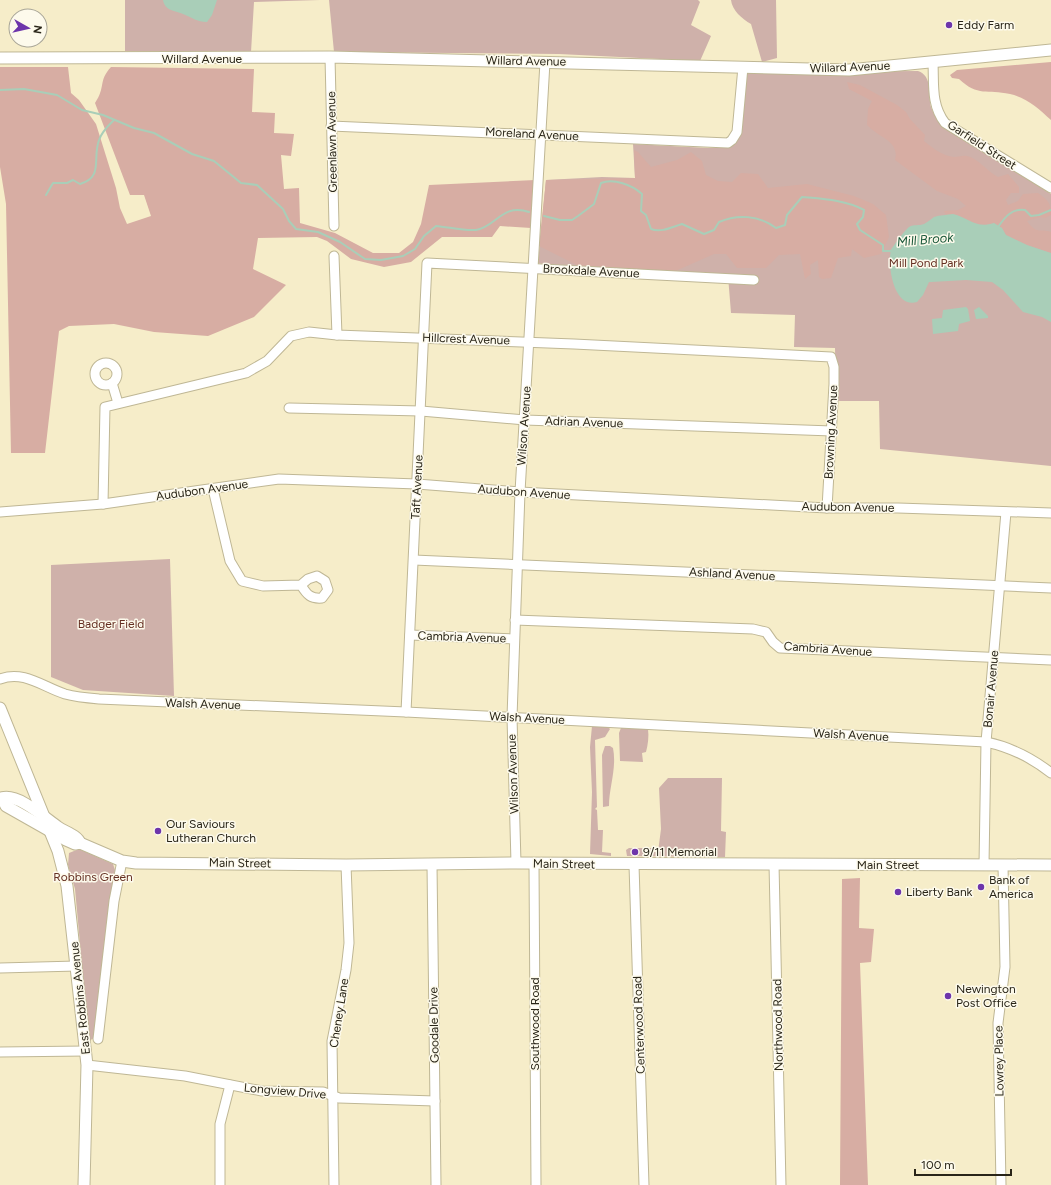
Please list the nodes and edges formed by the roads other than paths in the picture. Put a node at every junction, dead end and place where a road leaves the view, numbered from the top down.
1 (1051, 50) edge
2 (330, 57) junction
3 (0, 58) edge
4 (545, 62) junction
5 (933, 63) junction
6 (743, 67) junction
7 (332, 126) junction
8 (541, 134) junction
9 (1051, 188) edge
10 (334, 226) dead end
11 (334, 256) dead end
12 (427, 263) joint
13 (534, 268) junction
14 (754, 280) dead end
15 (337, 336) junction
16 (423, 337) junction
17 (530, 342) junction
18 (831, 357) joint
19 (112, 383) dead end
20 (118, 403) junction
21 (289, 408) dead end
22 (421, 411) junction
23 (525, 420) junction
24 (832, 431) junction
25 (417, 484) junction
26 (213, 490) junction
27 (520, 492) junction
28 (103, 504) junction
29 (827, 508) junction
30 (0, 512) edge
31 (1006, 512) junction
32 (1051, 513) edge
33 (414, 560) junction
34 (518, 564) junction
35 (301, 585) dead end
36 (1001, 586) junction
37 (1051, 588) edge
38 (515, 620) junction
39 (410, 635) junction
40 (514, 639) junction
41 (994, 658) junction
42 (1051, 660) edge
43 (0, 678) edge
44 (0, 708) edge
45 (406, 712) junction
46 (512, 717) junction
47 (986, 742) junction
48 (1051, 773) edge
49 (1, 798) edge
50 (42, 815) junction
51 (49, 830) junction
52 (80, 843) junction
53 (122, 861) junction
54 (516, 864) junction
55 (534, 864) junction
56 (774, 864) junction
57 (346, 865) junction
58 (432, 865) junction
59 (634, 865) junction
60 (984, 865) junction
61 (1051, 865) edge
62 (1003, 866) junction
63 (77, 966) junction
64 (0, 968) edge
65 (98, 1039) dead end
66 (86, 1051) junction
67 (0, 1052) edge
68 (87, 1065) junction
69 (230, 1085) junction
70 (332, 1096) junction
71 (435, 1101) junction
72 (84, 1185) edge
73 (220, 1185) edge
74 (334, 1185) edge
75 (436, 1185) edge
76 (536, 1185) edge
77 (644, 1185) edge
78 (781, 1185) edge
79 (1001, 1185) edge

1 - 5 main road, Willard Avenue
2 - 3 main road, Willard Avenue
2 - 4 main road, Willard Avenue
2 - 7 street, Greenlawn Avenue
4 - 6 main road, Willard Avenue
4 - 8 street, Wilson Avenue
5 - 6 main road, Willard Avenue
5 - 9 street, Garfield Street
6 - 8 street, Moreland Avenue
7 - 8 street, Moreland Avenue
7 - 10 street, Greenlawn Avenue
8 - 13 street, Wilson Avenue
11 - 15 street
12 - 13 street, Brookdale Avenue
12 - 16 street, Taft Avenue
13 - 14 street, Brookdale Avenue
13 - 17 street, Wilson Avenue
15 - 16 street, Hillcrest Avenue
15 - 20 street, Hillcrest Avenue
16 - 17 street, Hillcrest Avenue
16 - 22 street, Taft Avenue
17 - 18 street, Hillcrest Avenue
17 - 23 street, Wilson Avenue
18 - 24 street, Browning Avenue
19 - 20 street
20 - 28 street, Hillcrest Avenue
21 - 22 street, Adrian Avenue
22 - 23 street, Adrian Avenue
22 - 25 street, Taft Avenue
23 - 24 street, Adrian Avenue
23 - 27 street, Wilson Avenue
24 - 29 street, Browning Avenue
25 - 26 street, Audubon Avenue
25 - 27 street, Audubon Avenue
25 - 33 street, Taft Avenue
26 - 28 street, Audubon Avenue
26 - 35 street
27 - 29 street, Audubon Avenue
27 - 34 street, Wilson Avenue
28 - 30 street, Audubon Avenue
29 - 31 street, Audubon Avenue
31 - 32 street, Audubon Avenue
31 - 36 street, Bonair Avenue
33 - 34 street, Ashland Avenue
33 - 39 street, Taft Avenue
34 - 36 street, Ashland Avenue
34 - 38 street, Wilson Avenue
36 - 37 street, Ashland Avenue
36 - 41 street, Bonair Avenue
38 - 40 street, Wilson Avenue
38 - 41 street, Cambria Avenue
39 - 40 street, Cambria Avenue
39 - 45 street, Taft Avenue
40 - 46 street, Wilson Avenue
41 - 42 street, Cambria Avenue
41 - 47 street, Bonair Avenue
43 - 45 street, Walsh Avenue
44 - 50 main road, East Robbins Avenue
45 - 46 street, Walsh Avenue
46 - 47 street, Walsh Avenue
46 - 54 street, Wilson Avenue
47 - 48 street, Walsh Avenue
47 - 60 street, Bonair Avenue
49 - 50 main road
49 - 51 main road
50 - 51 main road, East Robbins Avenue
50 - 52 main road
51 - 52 main road
51 - 63 main road, East Robbins Avenue
52 - 53 main road, Main Street
53 - 57 main road, Main Street
53 - 65 street, East Robbins Avenue
54 - 55 main road, Main Street
54 - 58 main road, Main Street
55 - 59 main road, Main Street
55 - 76 street, Southwood Road
56 - 59 main road, Main Street
56 - 60 main road, Main Street
56 - 78 street, Northwood Road
57 - 58 main road, Main Street
57 - 70 street, Cheney Lane
58 - 71 street, Goodale Drive
59 - 77 street, Centerwood Road
60 - 62 main road, Main Street
61 - 62 main road, Main Street
62 - 79 street, Lowrey Place
63 - 64 street
63 - 66 main road, East Robbins Avenue
66 - 67 street
66 - 68 main road, East Robbins Avenue
68 - 69 street, Longview Drive
68 - 72 main road, East Robbins Avenue
69 - 70 street, Longview Drive
69 - 73 street
70 - 71 street, Longview Drive
70 - 74 street, Cheney Lane
71 - 75 street, Goodale Drive

